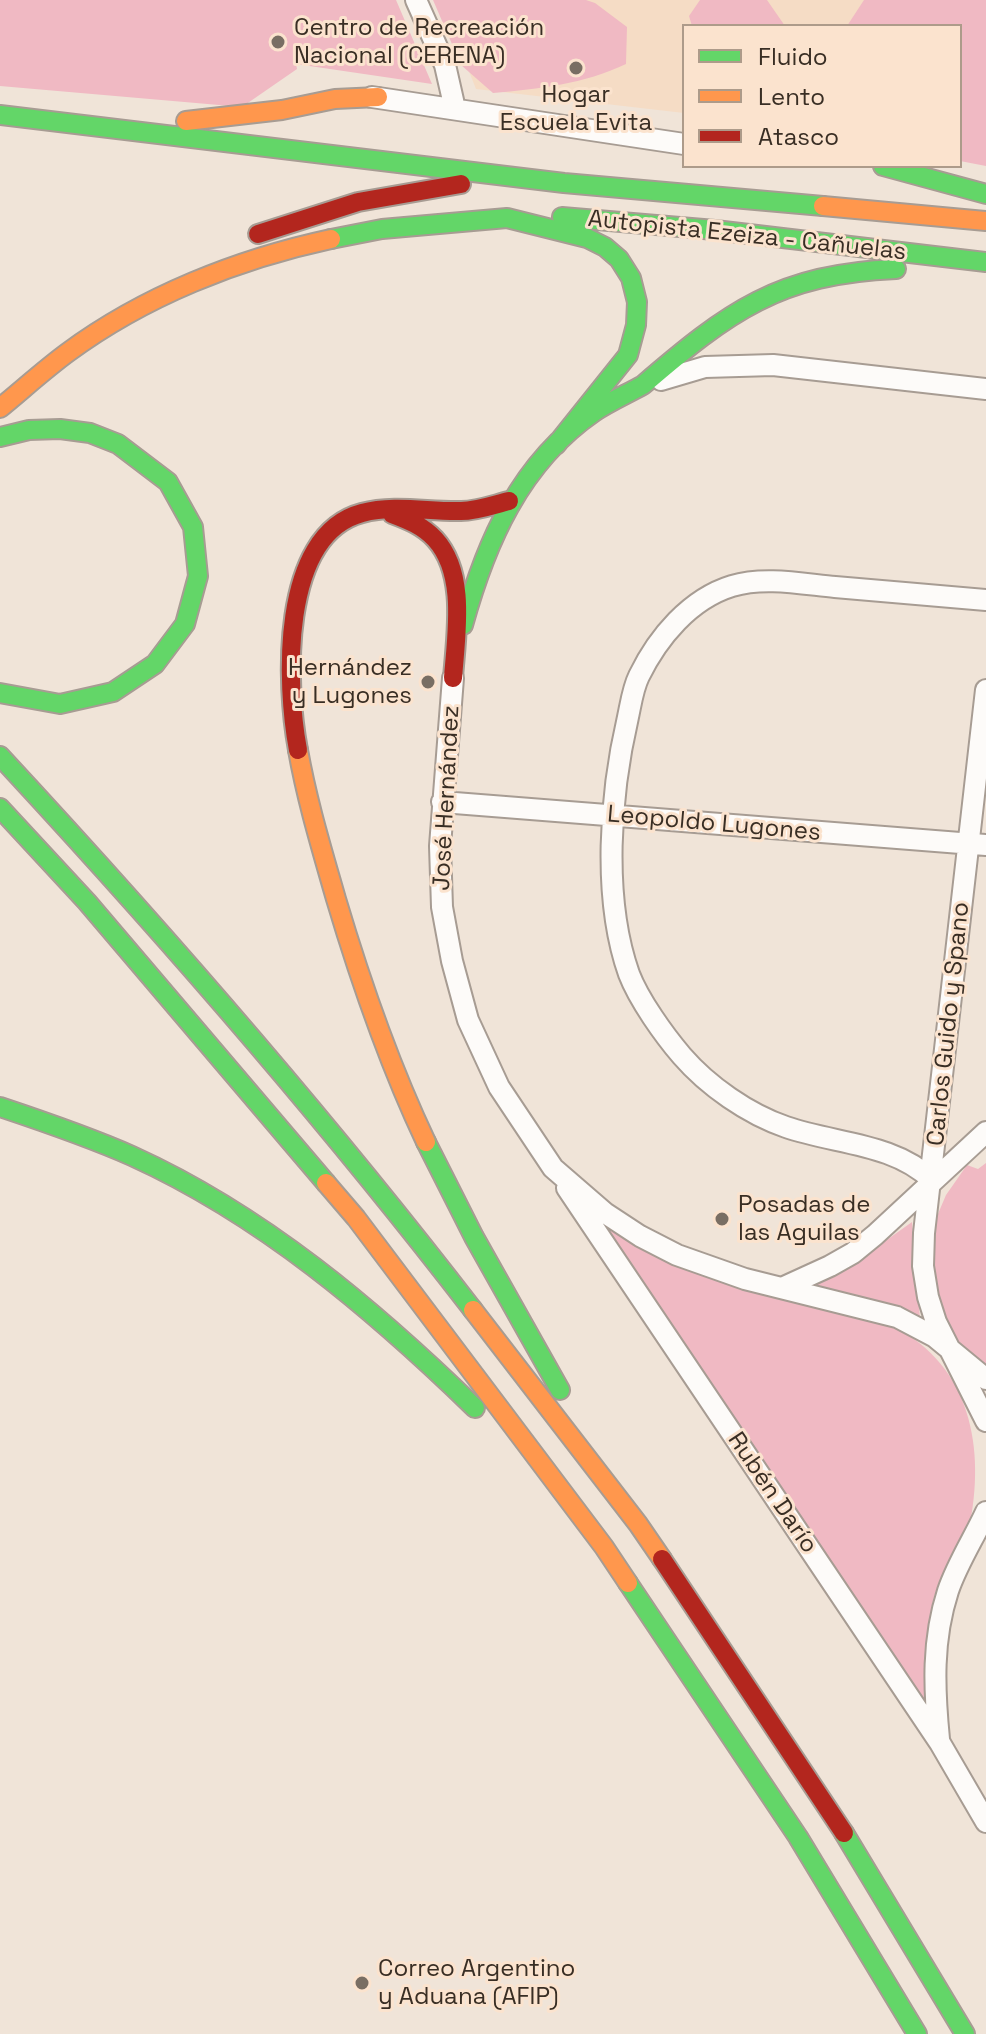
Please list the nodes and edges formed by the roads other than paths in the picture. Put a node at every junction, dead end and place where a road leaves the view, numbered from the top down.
1 (416, 0) edge
2 (305, 86) dead end
3 (378, 97) junction
4 (455, 109) junction
5 (0, 115) edge
6 (96, 125) junction
7 (682, 144) edge
8 (890, 168) edge
9 (564, 183) junction
10 (986, 194) edge
11 (507, 218) junction
12 (986, 221) edge
13 (235, 243) dead end
14 (986, 262) edge
15 (986, 275) edge
16 (152, 281) dead end
17 (643, 385) junction
18 (0, 386) edge
19 (986, 389) edge
20 (0, 408) edge
21 (0, 437) edge
22 (556, 445) junction
23 (509, 501) junction
24 (378, 511) junction
25 (986, 600) edge
26 (453, 678) junction
27 (986, 690) edge
28 (0, 693) edge
29 (0, 756) edge
30 (442, 802) junction
31 (0, 808) edge
32 (613, 815) junction
33 (978, 845) edge
34 (0, 1107) edge
35 (986, 1132) edge
36 (553, 1168) junction
37 (932, 1180) junction
38 (784, 1287) junction
39 (953, 1352) junction
40 (986, 1379) edge
41 (986, 1421) edge
42 (986, 1512) edge
43 (638, 1524) junction
44 (986, 1529) edge
45 (970, 1544) junction
46 (604, 1547) junction
47 (940, 1743) junction
48 (986, 1822) edge
49 (917, 2034) edge
50 (965, 2034) edge

1 - 4 street
2 - 3 street
3 - 4 street
3 - 6 main road
4 - 7 street
5 - 6 main road
6 - 9 main road
8 - 10 main road
9 - 12 main road, Autopista Ezeiza - Cañuelas
9 - 13 main road
11 - 14 main road, Autopista Ezeiza - Cañuelas
11 - 20 main road
11 - 22 main road
15 - 17 main road, José Hernández
16 - 18 main road
17 - 19 street
17 - 22 main road, José Hernández
21 - 28 main road
22 - 23 main road, José Hernández
23 - 24 main road
23 - 26 main road, José Hernández
24 - 26 main road
24 - 43 main road
25 - 32 street
26 - 30 street, José Hernández
27 - 33 street, Carlos Guido y Spano
29 - 43 main road
30 - 32 street, Leopoldo Lugones
30 - 36 street, José Hernández
31 - 46 main road
32 - 33 street, Leopoldo Lugones
32 - 37 street
33 - 37 street, Carlos Guido y Spano
34 - 46 main road
35 - 37 street
36 - 38 street, José Hernández
36 - 47 street, Rubén Darío
37 - 38 street
37 - 39 street, Carlos Guido y Spano
38 - 39 street, José Hernández
39 - 40 street, José Hernández
39 - 41 street, Carlos Guido y Spano
42 - 45 street
43 - 50 main road
44 - 45 street
45 - 47 street
46 - 49 main road
47 - 48 street, Rubén Darío

